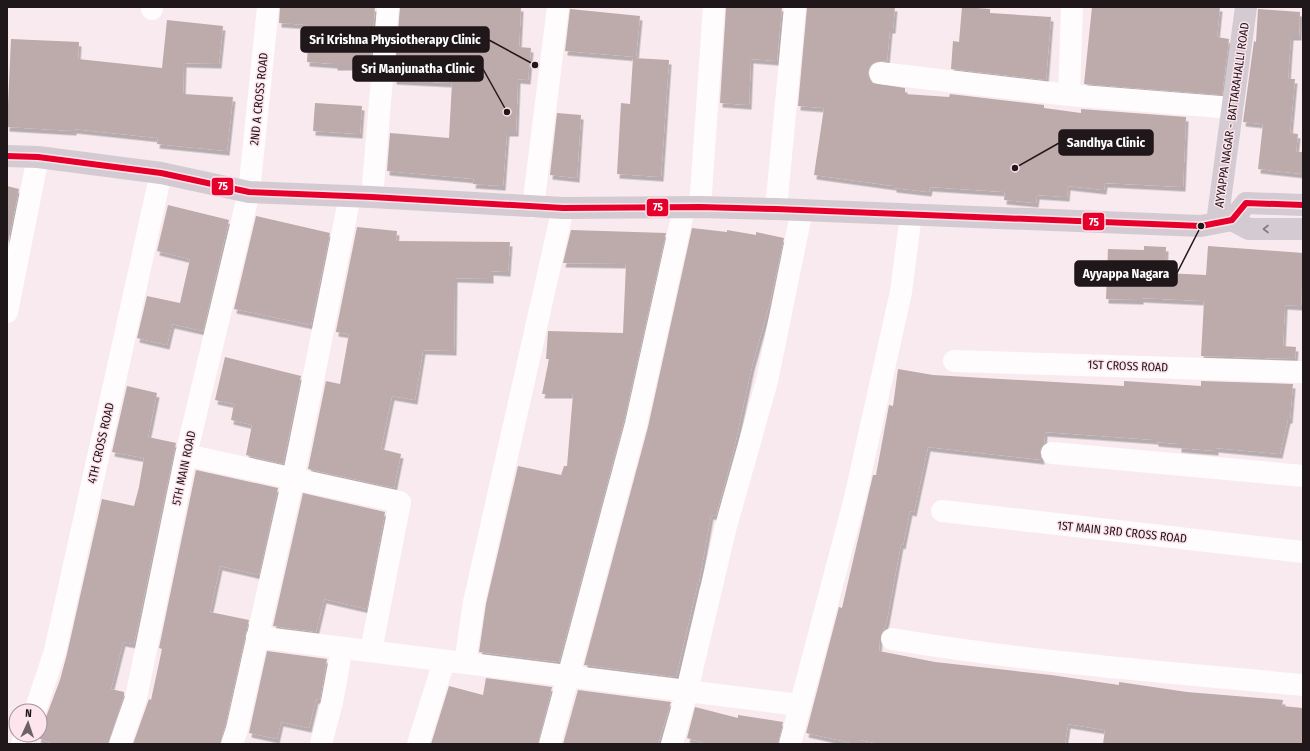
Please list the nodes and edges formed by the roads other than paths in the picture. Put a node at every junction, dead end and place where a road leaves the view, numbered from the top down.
1 (268, 7) edge
2 (388, 7) edge
3 (558, 7) edge
4 (714, 7) edge
5 (795, 7) edge
6 (1072, 7) edge
7 (1246, 7) edge
8 (880, 73) dead end
9 (1069, 95) junction
10 (1233, 108) junction
11 (7, 156) edge
12 (38, 157) junction
13 (161, 173) junction
14 (249, 192) junction
15 (350, 196) junction
16 (372, 197) junction
17 (1303, 205) edge
18 (534, 207) junction
19 (692, 207) junction
20 (563, 208) junction
21 (776, 209) junction
22 (802, 210) junction
23 (912, 214) junction
24 (1225, 221) junction
25 (1303, 228) edge
26 (7, 312) edge
27 (954, 361) dead end
28 (1303, 372) edge
29 (1052, 452) dead end
30 (186, 455) junction
31 (1303, 476) edge
32 (294, 479) junction
33 (942, 511) dead end
34 (1303, 552) edge
35 (257, 637) junction
36 (892, 639) dead end
37 (342, 648) junction
38 (371, 651) junction
39 (454, 662) junction
40 (568, 676) junction
41 (1303, 684) edge
42 (687, 691) junction
43 (38, 703) edge
44 (799, 705) junction
45 (120, 744) edge
46 (232, 744) edge
47 (322, 744) edge
48 (418, 744) edge
49 (550, 744) edge
50 (672, 744) edge
51 (791, 744) edge

1 - 14 street, 2ND A CROSS ROAD
2 - 16 street
3 - 18 street
4 - 19 street
5 - 21 street
6 - 9 street
7 - 10 main road, AYYAPPA NAGAR - BATTARAHALLI ROAD
8 - 9 street
9 - 10 street
10 - 24 main road, AYYAPPA NAGAR - BATTARAHALLI ROAD
11 - 12 main road
12 - 13 main road
12 - 26 street
13 - 14 main road
13 - 43 street, 4TH CROSS ROAD
14 - 15 main road
14 - 30 street, 5TH MAIN ROAD
15 - 16 main road
15 - 32 street
16 - 18 main road
17 - 24 main road
18 - 20 main road
19 - 20 main road
19 - 21 main road
19 - 40 street
20 - 39 street
21 - 22 main road
22 - 23 main road
22 - 42 street
23 - 24 main road
23 - 44 street
25 -> 24 main road
27 - 28 street, 1ST CROSS ROAD
29 - 31 street
30 - 32 street
30 - 45 street, 5TH MAIN ROAD
32 - 35 street
32 - 38 street
33 - 34 street, 1ST MAIN 3RD CROSS ROAD
35 - 37 street
35 - 46 street
36 - 41 street
37 - 38 street
37 - 47 street
38 - 39 street
39 - 40 street
39 - 48 street
40 - 42 street
40 - 49 street
42 - 44 street
42 - 50 street
44 - 51 street

